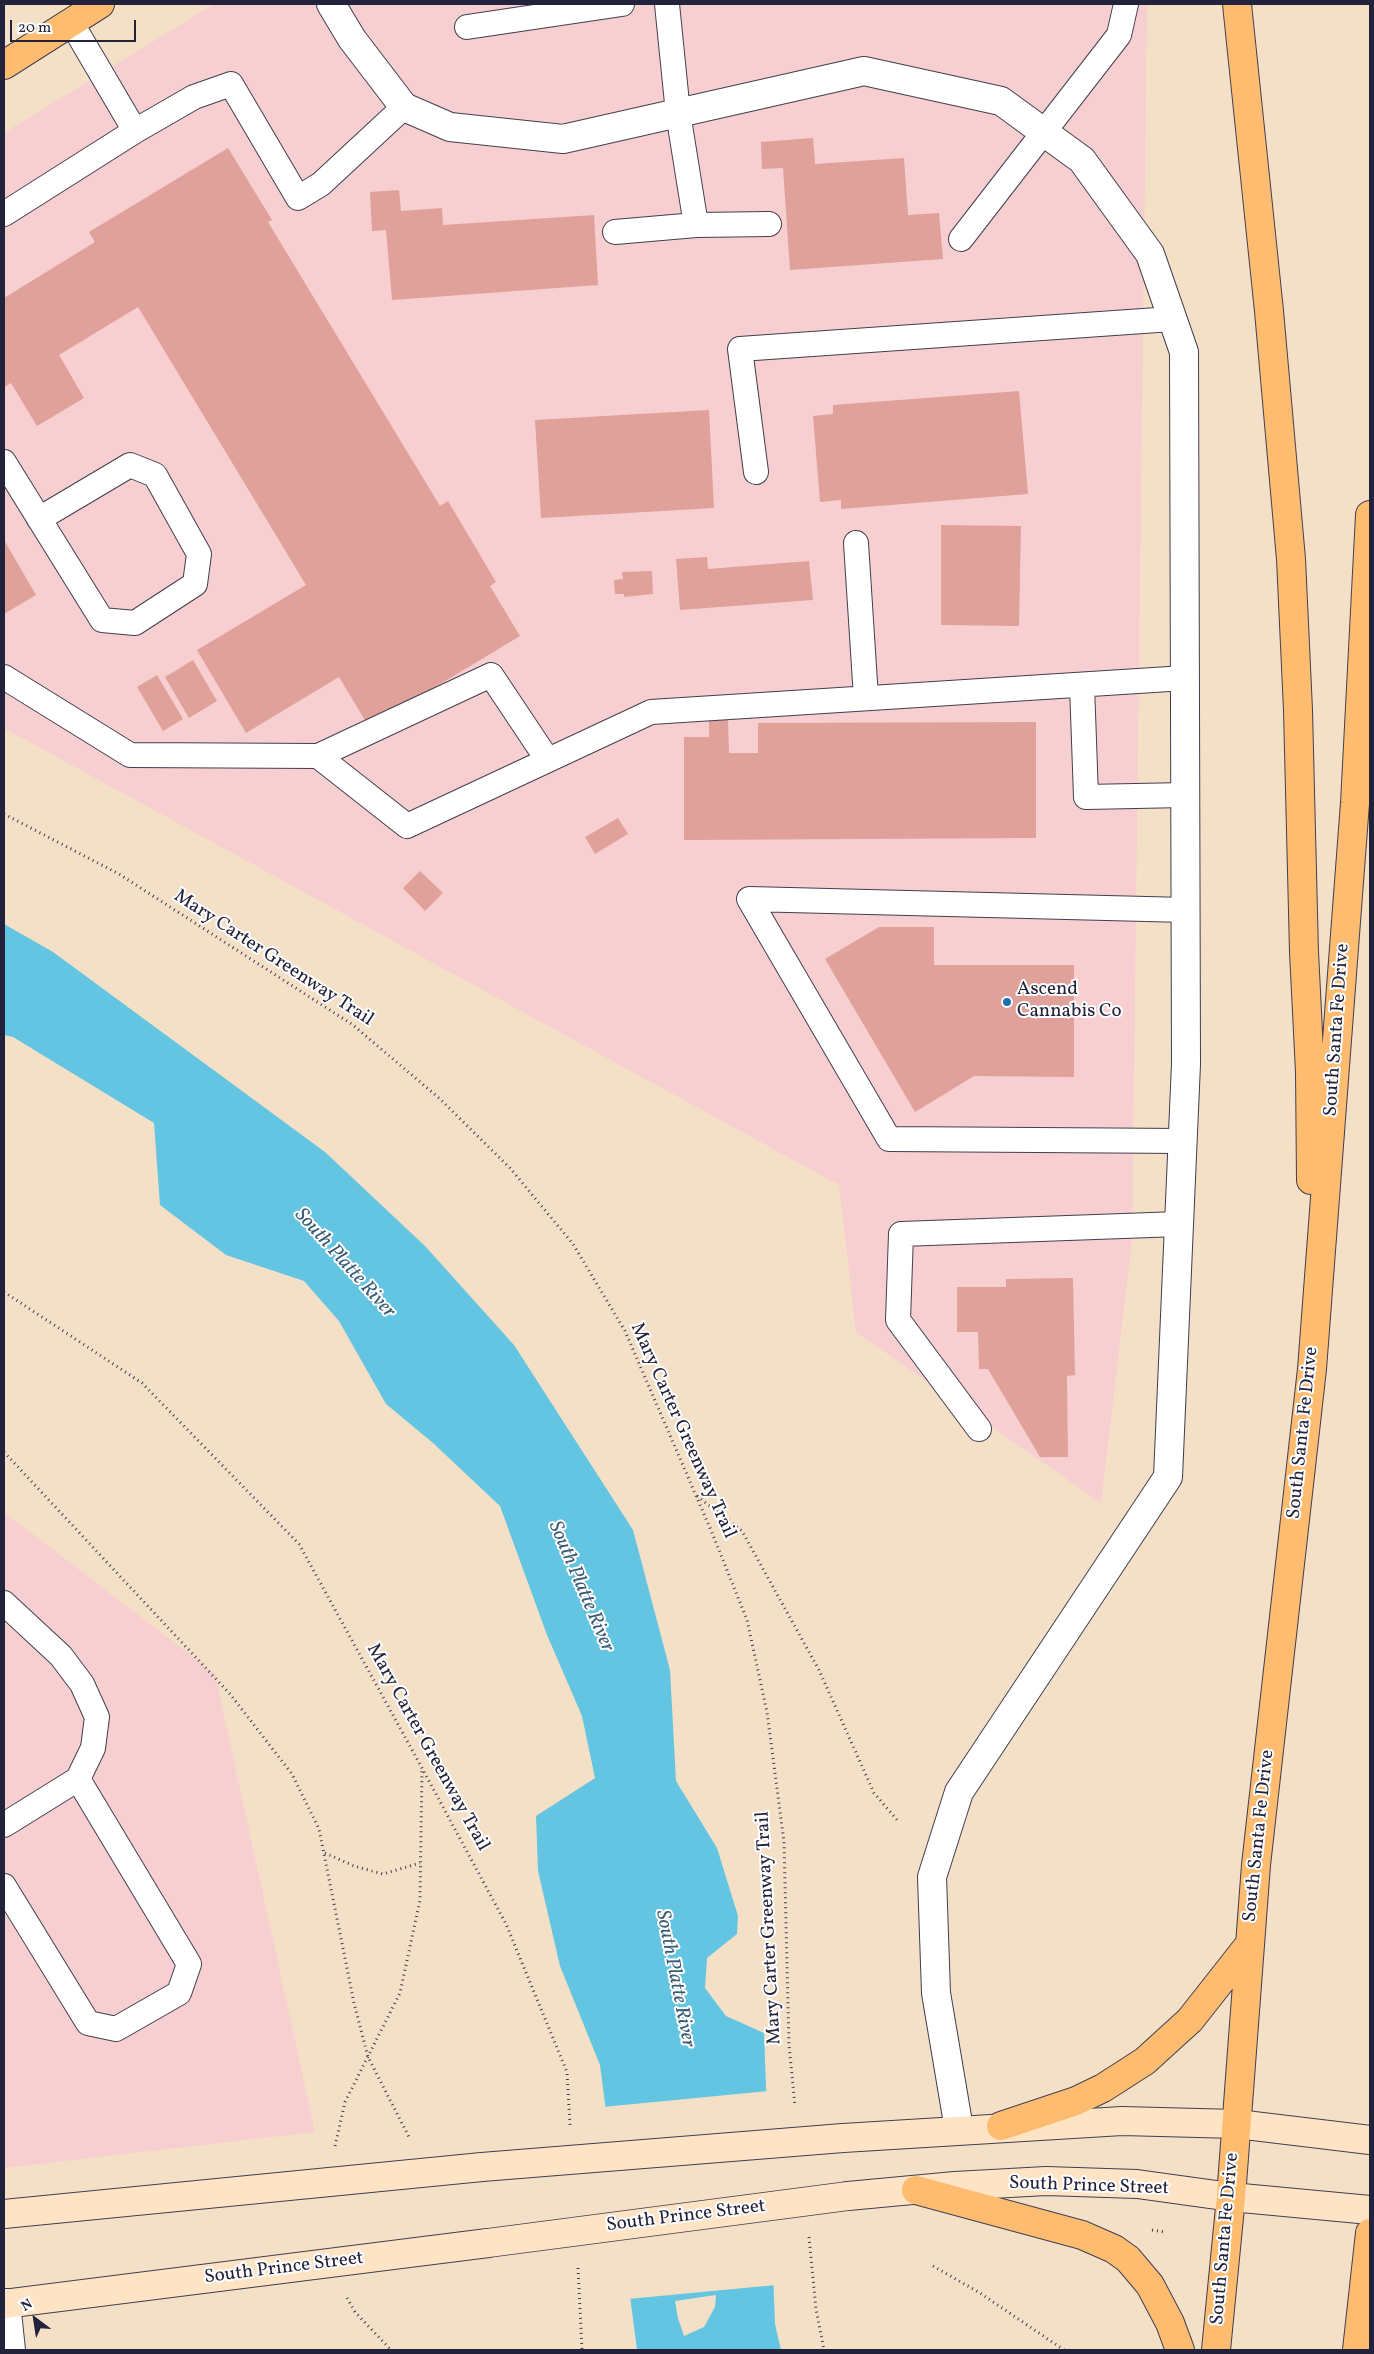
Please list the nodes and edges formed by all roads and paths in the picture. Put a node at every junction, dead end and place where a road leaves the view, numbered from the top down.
1 (100, 4) edge
2 (331, 4) edge
3 (622, 4) edge
4 (667, 4) edge
5 (1126, 4) edge
6 (1237, 4) edge
7 (71, 22) junction
8 (467, 27) dead end
9 (4, 65) edge
10 (404, 107) junction
11 (678, 113) junction
12 (135, 131) junction
13 (1045, 133) junction
14 (4, 214) edge
15 (769, 224) dead end
16 (696, 226) junction
17 (615, 232) dead end
18 (962, 239) dead end
19 (1172, 319) junction
20 (4, 462) edge
21 (756, 472) dead end
22 (1370, 515) edge
23 (39, 519) junction
24 (856, 543) dead end
25 (4, 677) edge
26 (1185, 678) junction
27 (1082, 685) junction
28 (866, 698) junction
29 (318, 756) junction
30 (547, 759) junction
31 (1185, 794) junction
32 (4, 814) edge
33 (1186, 910) junction
34 (1183, 1141) junction
35 (1179, 1224) junction
36 (4, 1292) edge
37 (1312, 1368) junction
38 (979, 1429) dead end
39 (4, 1452) edge
40 (696, 1496) junction
41 (4, 1603) edge
42 (422, 1768) junction
43 (78, 1779) junction
44 (898, 1821) dead end
45 (4, 1825) edge
46 (325, 1854) junction
47 (420, 1862) junction
48 (4, 1886) edge
49 (1249, 1945) junction
50 (368, 2057) junction
51 (796, 2113) dead end
52 (1237, 2124) junction
53 (1001, 2126) junction
54 (959, 2129) junction
55 (570, 2131) dead end
56 (1370, 2140) edge
57 (411, 2141) dead end
58 (334, 2149) dead end
59 (916, 2190) junction
60 (1231, 2197) junction
61 (1370, 2210) edge
62 (4, 2214) edge
63 (808, 2231) dead end
64 (1370, 2233) edge
65 (577, 2260) dead end
66 (934, 2266) dead end
67 (5, 2304) edge
68 (355, 2312) dead end
69 (11, 2350) edge
70 (391, 2350) edge
71 (582, 2350) edge
72 (824, 2350) edge
73 (1064, 2350) edge
74 (1180, 2350) edge
75 (1216, 2350) edge
76 (1357, 2350) edge

1 - 7 main road
2 - 10 street
3 - 8 lane
4 - 11 lane
5 - 13 lane
6 - 37 main road
7 - 9 main road
7 - 12 lane
10 - 11 street
10 - 12 lane
11 - 13 street
11 - 16 lane
12 - 14 lane
13 - 18 lane
13 - 19 street
15 - 16 lane
16 - 17 lane
19 - 21 lane
19 - 26 street
20 - 23 lane
22 - 37 main road, South Santa Fe Drive
23 - 23 lane
24 - 28 lane
25 - 29 lane
26 - 27 lane
26 - 31 street
27 - 28 lane
27 - 31 lane
28 - 30 lane
29 - 30 lane
29 - 30 lane
31 - 33 street
32 - 40 path, Mary Carter Greenway Trail
33 - 34 street
33 - 34 lane
34 - 35 street
35 - 38 lane
35 - 54 street
36 - 42 path, Mary Carter Greenway Trail
37 - 49 main road, South Santa Fe Drive
39 - 46 path
40 - 44 path
40 - 51 path, Mary Carter Greenway Trail
41 - 43 lane
42 - 47 path
42 - 55 path, Mary Carter Greenway Trail
43 - 45 lane
43 - 48 lane
46 - 47 path
46 - 50 path
47 - 50 path
49 - 52 main road, South Santa Fe Drive
49 - 53 main road
50 - 57 path
50 - 58 path
52 - 53 street
52 - 56 street
52 - 60 main road, South Santa Fe Drive
53 - 54 street
54 - 62 street, bridge
59 - 60 street, South Prince Street
59 - 67 street, South Prince Street, bridge
59 - 74 main road
60 - 61 street, South Prince Street
60 - 75 main road, South Santa Fe Drive
63 - 72 path
64 - 76 main road
65 - 71 path
66 - 73 path
67 - 69 street
68 - 70 path

